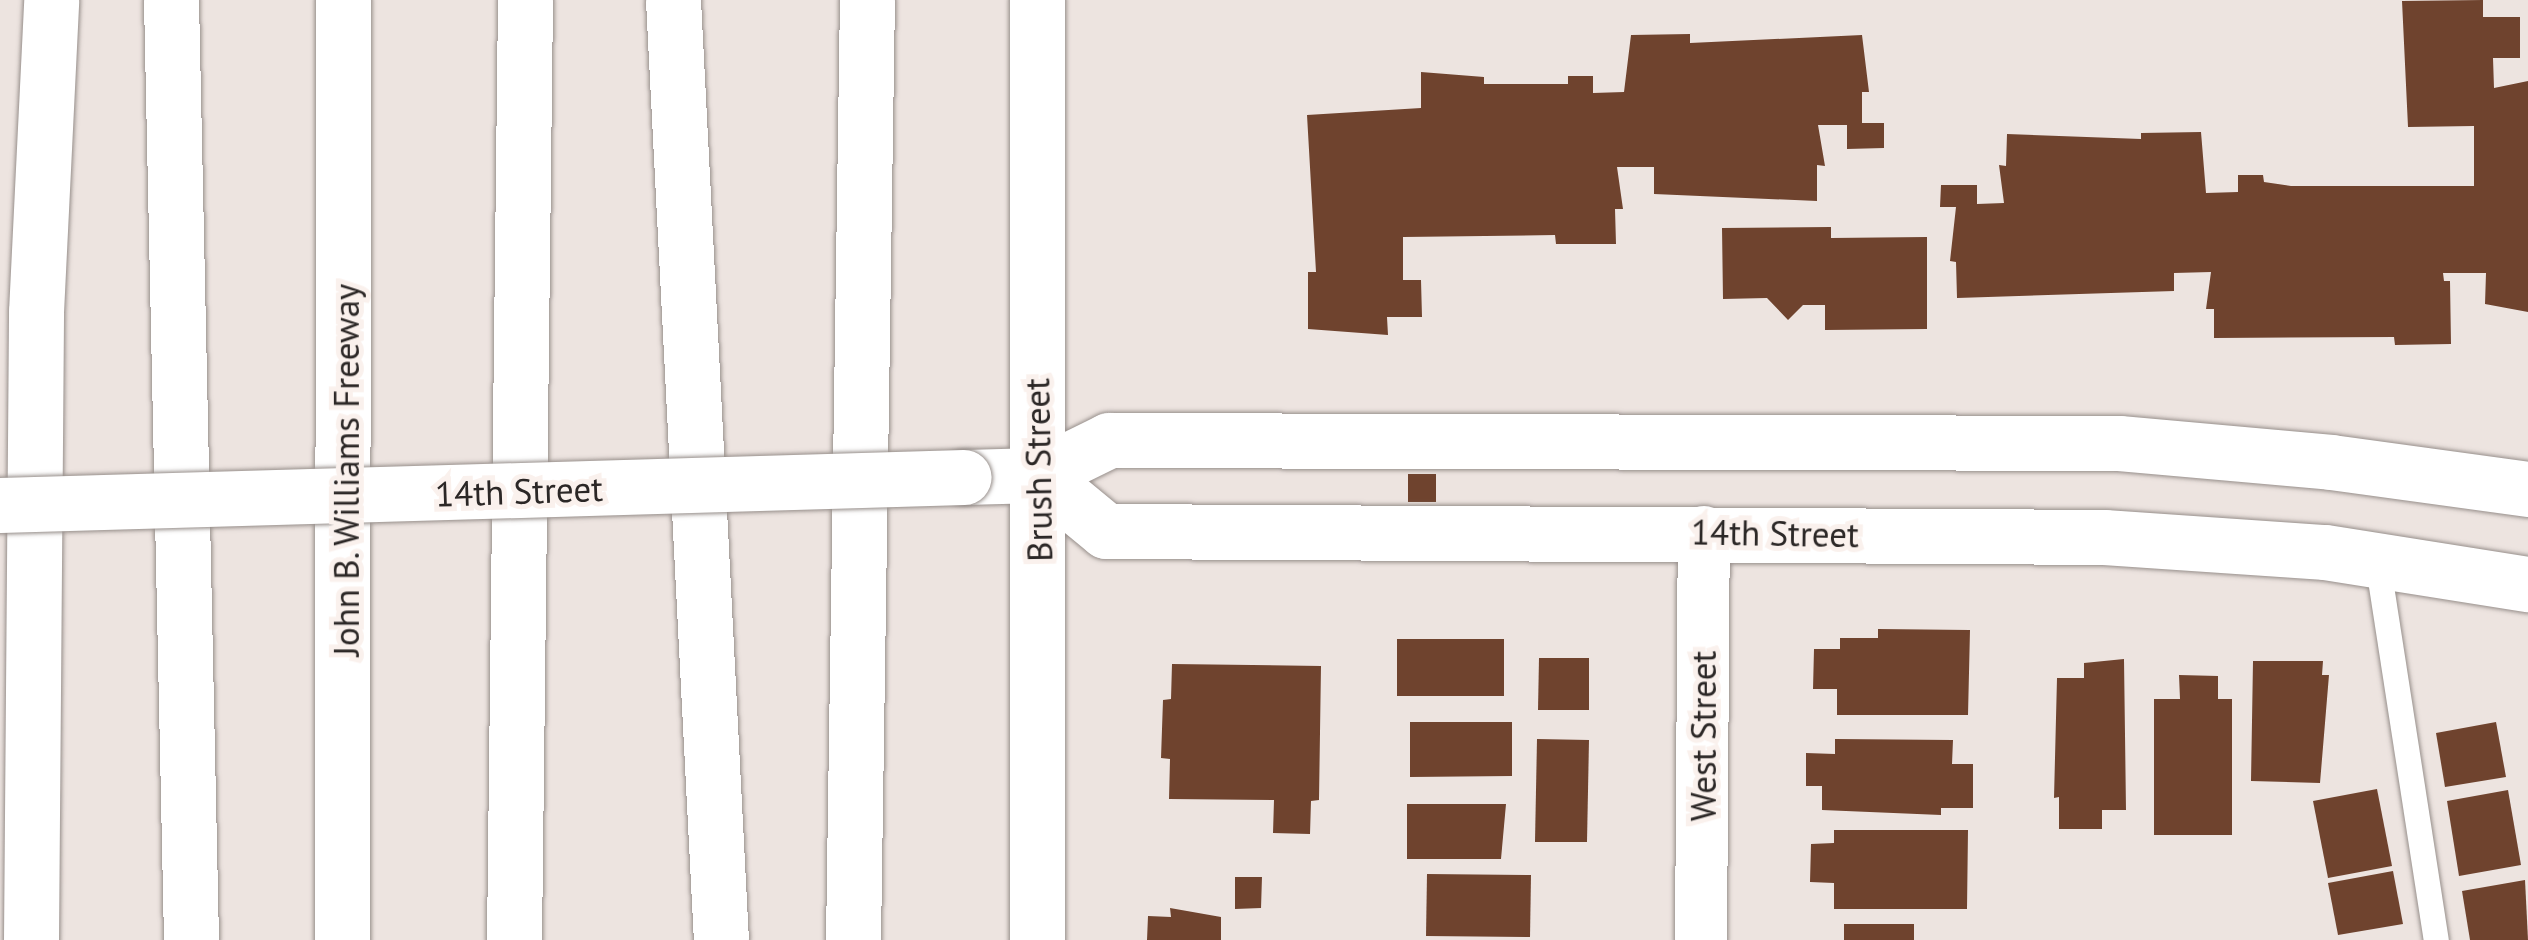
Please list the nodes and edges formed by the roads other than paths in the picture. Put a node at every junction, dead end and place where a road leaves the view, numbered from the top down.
1 (50, 0) edge
2 (171, 0) edge
3 (343, 0) edge
4 (524, 0) edge
5 (673, 0) edge
6 (867, 0) edge
7 (1037, 0) edge
8 (1038, 475) junction
9 (2528, 489) edge
10 (0, 505) edge
11 (1704, 532) junction
12 (2377, 560) junction
13 (2528, 584) edge
14 (31, 940) edge
15 (192, 940) edge
16 (342, 940) edge
17 (514, 940) edge
18 (721, 940) edge
19 (853, 940) edge
20 (1036, 940) edge
21 (1701, 940) edge
22 (2436, 940) edge

1 - 14 main road
2 - 15 main road
3 - 16 main road, John B. Williams Freeway
4 - 17 main road
5 - 18 main road
6 - 19 main road
7 - 8 main road, Brush Street
8 - 9 main road, 14th Street
8 - 10 main road, 14th Street, bridge
8 - 11 main road, 14th Street
8 - 20 main road, Brush Street
11 - 12 main road, 14th Street
11 - 21 street, West Street
12 - 13 main road, 14th Street
12 - 22 lane

